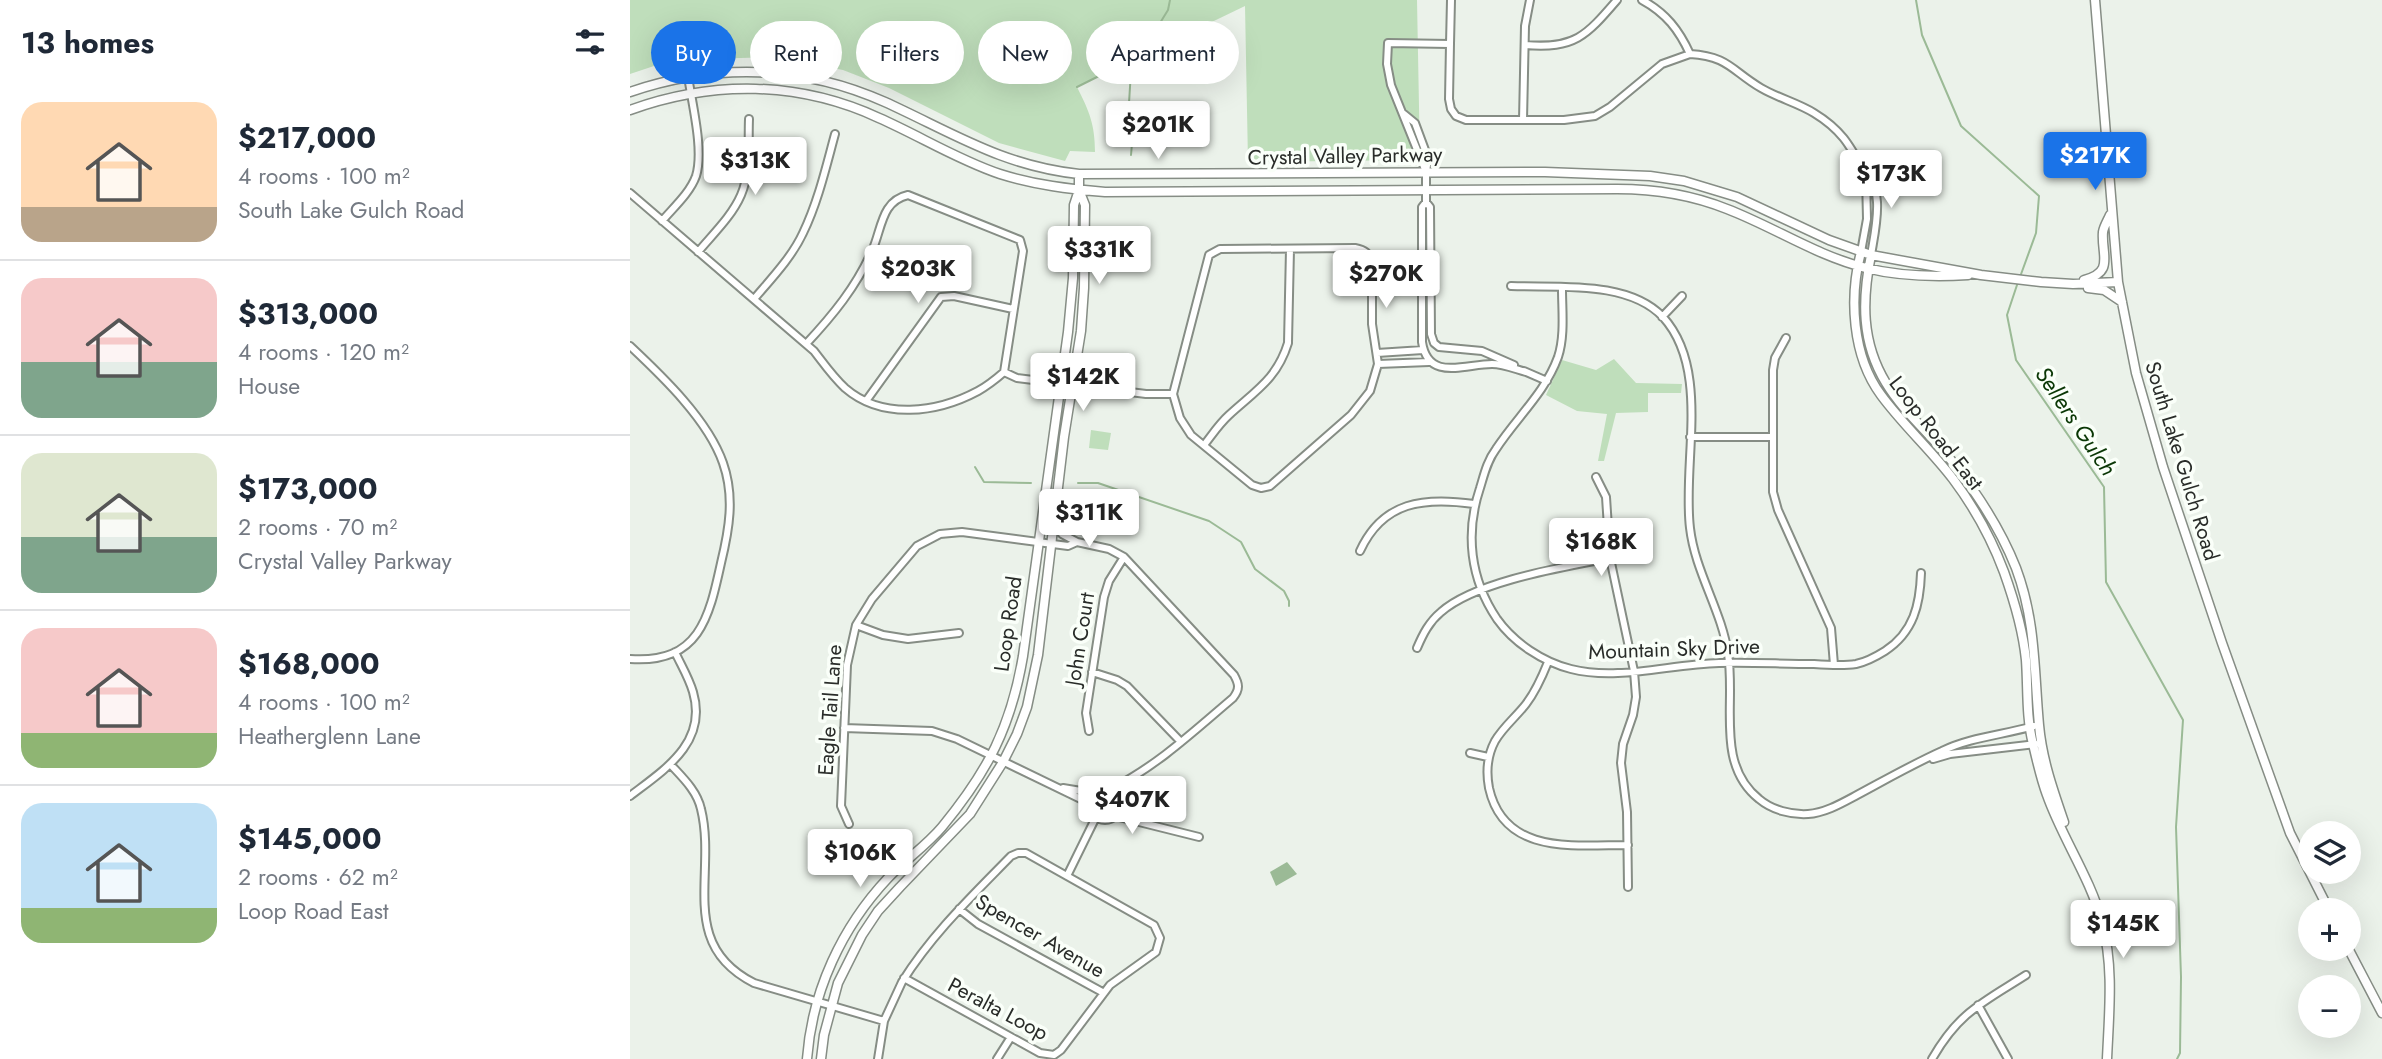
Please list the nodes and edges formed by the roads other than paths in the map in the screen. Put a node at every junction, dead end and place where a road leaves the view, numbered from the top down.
1 (1451, 0) edge
2 (1530, 0) edge
3 (1616, 0) edge
4 (1642, 0) edge
5 (2095, 0) edge
6 (1450, 44) junction
7 (1525, 45) junction
8 (1690, 54) junction
9 (736, 72) edge
10 (659, 84) edge
11 (689, 84) edge
12 (630, 92) edge
13 (690, 93) junction
14 (630, 110) edge
15 (749, 119) dead end
16 (1523, 120) junction
17 (835, 134) dead end
18 (1426, 172) junction
19 (1079, 174) junction
20 (1866, 177) junction
21 (1079, 190) junction
22 (1426, 190) junction
23 (630, 193) edge
24 (1426, 202) junction
25 (2112, 213) junction
26 (662, 220) junction
27 (1290, 248) junction
28 (698, 252) junction
29 (1861, 252) junction
30 (1871, 255) junction
31 (1858, 266) junction
32 (1868, 269) junction
33 (1981, 275) junction
34 (2118, 282) junction
35 (2073, 284) junction
36 (1511, 286) dead end
37 (1562, 289) junction
38 (1682, 296) dead end
39 (754, 299) junction
40 (2122, 302) junction
41 (1013, 309) junction
42 (1662, 317) junction
43 (1786, 338) dead end
44 (806, 344) junction
45 (630, 346) edge
46 (1423, 351) junction
47 (1377, 353) junction
48 (1429, 362) junction
49 (1378, 364) junction
50 (1004, 372) junction
51 (1526, 372) junction
52 (1547, 381) junction
53 (1059, 383) junction
54 (1073, 385) junction
55 (1173, 394) junction
56 (866, 401) junction
57 (1690, 437) junction
58 (1773, 437) junction
59 (1204, 446) junction
60 (1596, 477) dead end
61 (1474, 504) junction
62 (1054, 523) junction
63 (1038, 542) junction
64 (1077, 542) junction
65 (1052, 544) junction
66 (1360, 551) dead end
67 (1124, 557) junction
68 (1610, 558) junction
69 (1921, 573) dead end
70 (1482, 590) junction
71 (856, 625) junction
72 (959, 633) dead end
73 (1417, 648) dead end
74 (675, 652) junction
75 (630, 659) edge
76 (1548, 662) junction
77 (1730, 663) junction
78 (1834, 665) junction
79 (1634, 671) junction
80 (1092, 673) junction
81 (2039, 725) junction
82 (2029, 727) junction
83 (844, 728) junction
84 (1089, 731) dead end
85 (1181, 742) junction
86 (2037, 744) junction
87 (1470, 753) dead end
88 (991, 756) junction
89 (1488, 757) junction
90 (1924, 761) junction
91 (1003, 762) junction
92 (671, 765) junction
93 (1136, 777) junction
94 (1057, 787) junction
95 (1111, 789) junction
96 (1093, 793) junction
97 (630, 796) edge
98 (1120, 799) junction
99 (1089, 803) junction
100 (1120, 809) junction
101 (1115, 816) junction
102 (1096, 817) junction
103 (849, 824) dead end
104 (1157, 828) junction
105 (1199, 837) dead end
106 (1628, 845) junction
107 (1067, 876) junction
108 (1628, 887) dead end
109 (2323, 898) edge
110 (959, 909) junction
111 (2355, 961) edge
112 (2026, 975) dead end
113 (904, 978) junction
114 (1104, 993) junction
115 (817, 1002) junction
116 (1979, 1005) junction
117 (831, 1006) junction
118 (2382, 1013) edge
119 (884, 1021) junction
120 (1011, 1037) junction
121 (807, 1059) edge
122 (821, 1059) edge
123 (878, 1059) edge
124 (997, 1059) edge
125 (1932, 1059) edge
126 (2008, 1059) edge
127 (2107, 1059) edge

1 - 6 street
2 - 7 street
3 - 7 street
4 - 8 street
5 - 25 main road, South Lake Gulch Road
6 - 16 street
6 - 18 street
7 - 16 street
8 - 16 street
8 - 20 street
9 - 19 main road, Crystal Valley Parkway
10 - 12 main road, Crystal Valley Parkway
11 - 13 street
13 - 14 main road, Crystal Valley Parkway
13 - 21 main road, Crystal Valley Parkway
13 - 26 street
15 - 28 street
17 - 39 street
18 - 19 main road, Crystal Valley Parkway
18 - 22 street
18 - 29 main road, Crystal Valley Parkway
19 - 21 main road
20 - 29 street
20 - 30 street
21 - 22 main road, Crystal Valley Parkway
21 - 53 main road, Loop Road
21 - 54 main road, Loop Road
22 - 24 street
22 - 31 main road, Crystal Valley Parkway
23 - 26 street
24 - 46 street
24 - 51 street
25 - 34 main road, South Lake Gulch Road
25 - 35 main road
26 - 28 street
27 - 47 street
27 - 55 street
27 - 59 street
28 - 39 street
29 - 30 main road, Crystal Valley Parkway
29 - 31 main road, Loop Road East
30 - 32 main road, Loop Road East
30 - 33 main road, Crystal Valley Parkway
31 - 32 main road, Crystal Valley Parkway
31 - 82 main road, Loop Road East
32 - 33 main road, Crystal Valley Parkway
32 - 81 main road, Loop Road East
33 - 35 main road, Crystal Valley Parkway
34 - 35 main road, Crystal Valley Parkway
34 - 40 main road, South Lake Gulch Road
35 - 40 main road
36 - 37 street
37 - 42 street
37 - 52 street, Mountain Sky Drive
38 - 42 street
39 - 44 street
40 - 109 main road, South Lake Gulch Road
41 - 44 street
41 - 50 street
41 - 56 street
42 - 57 street
43 - 58 street
44 - 56 street
45 - 74 street
46 - 47 street
46 - 48 street
47 - 49 street
48 - 49 street
48 - 51 street
49 - 59 street
50 - 53 street
50 - 56 street
51 - 52 street
52 - 61 street, Mountain Sky Drive
53 - 54 street
53 - 63 main road, Loop Road
54 - 55 street
54 - 62 main road, Loop Road
55 - 59 street
57 - 58 street
57 - 77 street
58 - 78 street
60 - 68 street
61 - 66 street
61 - 70 street, Mountain Sky Drive
62 - 64 street
62 - 65 main road, Loop Road
63 - 65 street, Eagle Tail Lane
63 - 71 street, Eagle Tail Lane
63 - 88 main road, Loop Road
64 - 65 street, Eagle Tail Lane
64 - 67 street
65 - 91 main road, Loop Road
67 - 80 street, John Court
67 - 85 street
68 - 70 street
68 - 79 street
69 - 78 street, Mountain Sky Drive
70 - 73 street
70 - 76 street, Mountain Sky Drive
71 - 72 street
71 - 83 street, Eagle Tail Lane
74 - 75 street
74 - 92 street
76 - 79 street, Mountain Sky Drive
76 - 89 street
77 - 78 street, Mountain Sky Drive
77 - 79 street, Mountain Sky Drive
77 - 90 street
79 - 106 street
80 - 84 street, John Court
80 - 85 street
81 - 82 street
81 - 86 main road, Loop Road East
82 - 86 main road, Loop Road East
82 - 90 street
83 - 88 street
83 - 103 street, Eagle Tail Lane
85 - 93 street
86 - 90 street
86 - 127 main road, Loop Road East
87 - 89 street
88 - 91 street
88 - 115 main road, Loop Road
89 - 106 street
91 - 94 street
91 - 117 main road, Loop Road
92 - 97 street
92 - 115 street
93 - 95 street
93 - 98 street
94 - 96 street
94 - 99 street
95 - 96 street
95 - 98 street
96 - 99 street
98 - 100 street
99 - 102 street
100 - 101 street
100 - 104 street
101 - 102 street
101 - 104 street
102 - 107 street
104 - 105 street
106 - 108 street
107 - 110 street
107 - 114 street, Peralta Loop
110 - 113 street
110 - 114 street, Spencer Avenue
111 - 118 main road
112 - 116 street
113 - 119 street
113 - 120 street, Peralta Loop
114 - 120 street, Peralta Loop
115 - 117 street
115 - 121 main road, Loop Road
116 - 125 street
116 - 126 street
117 - 119 street
117 - 122 main road, Loop Road
119 - 123 street
120 - 124 street

